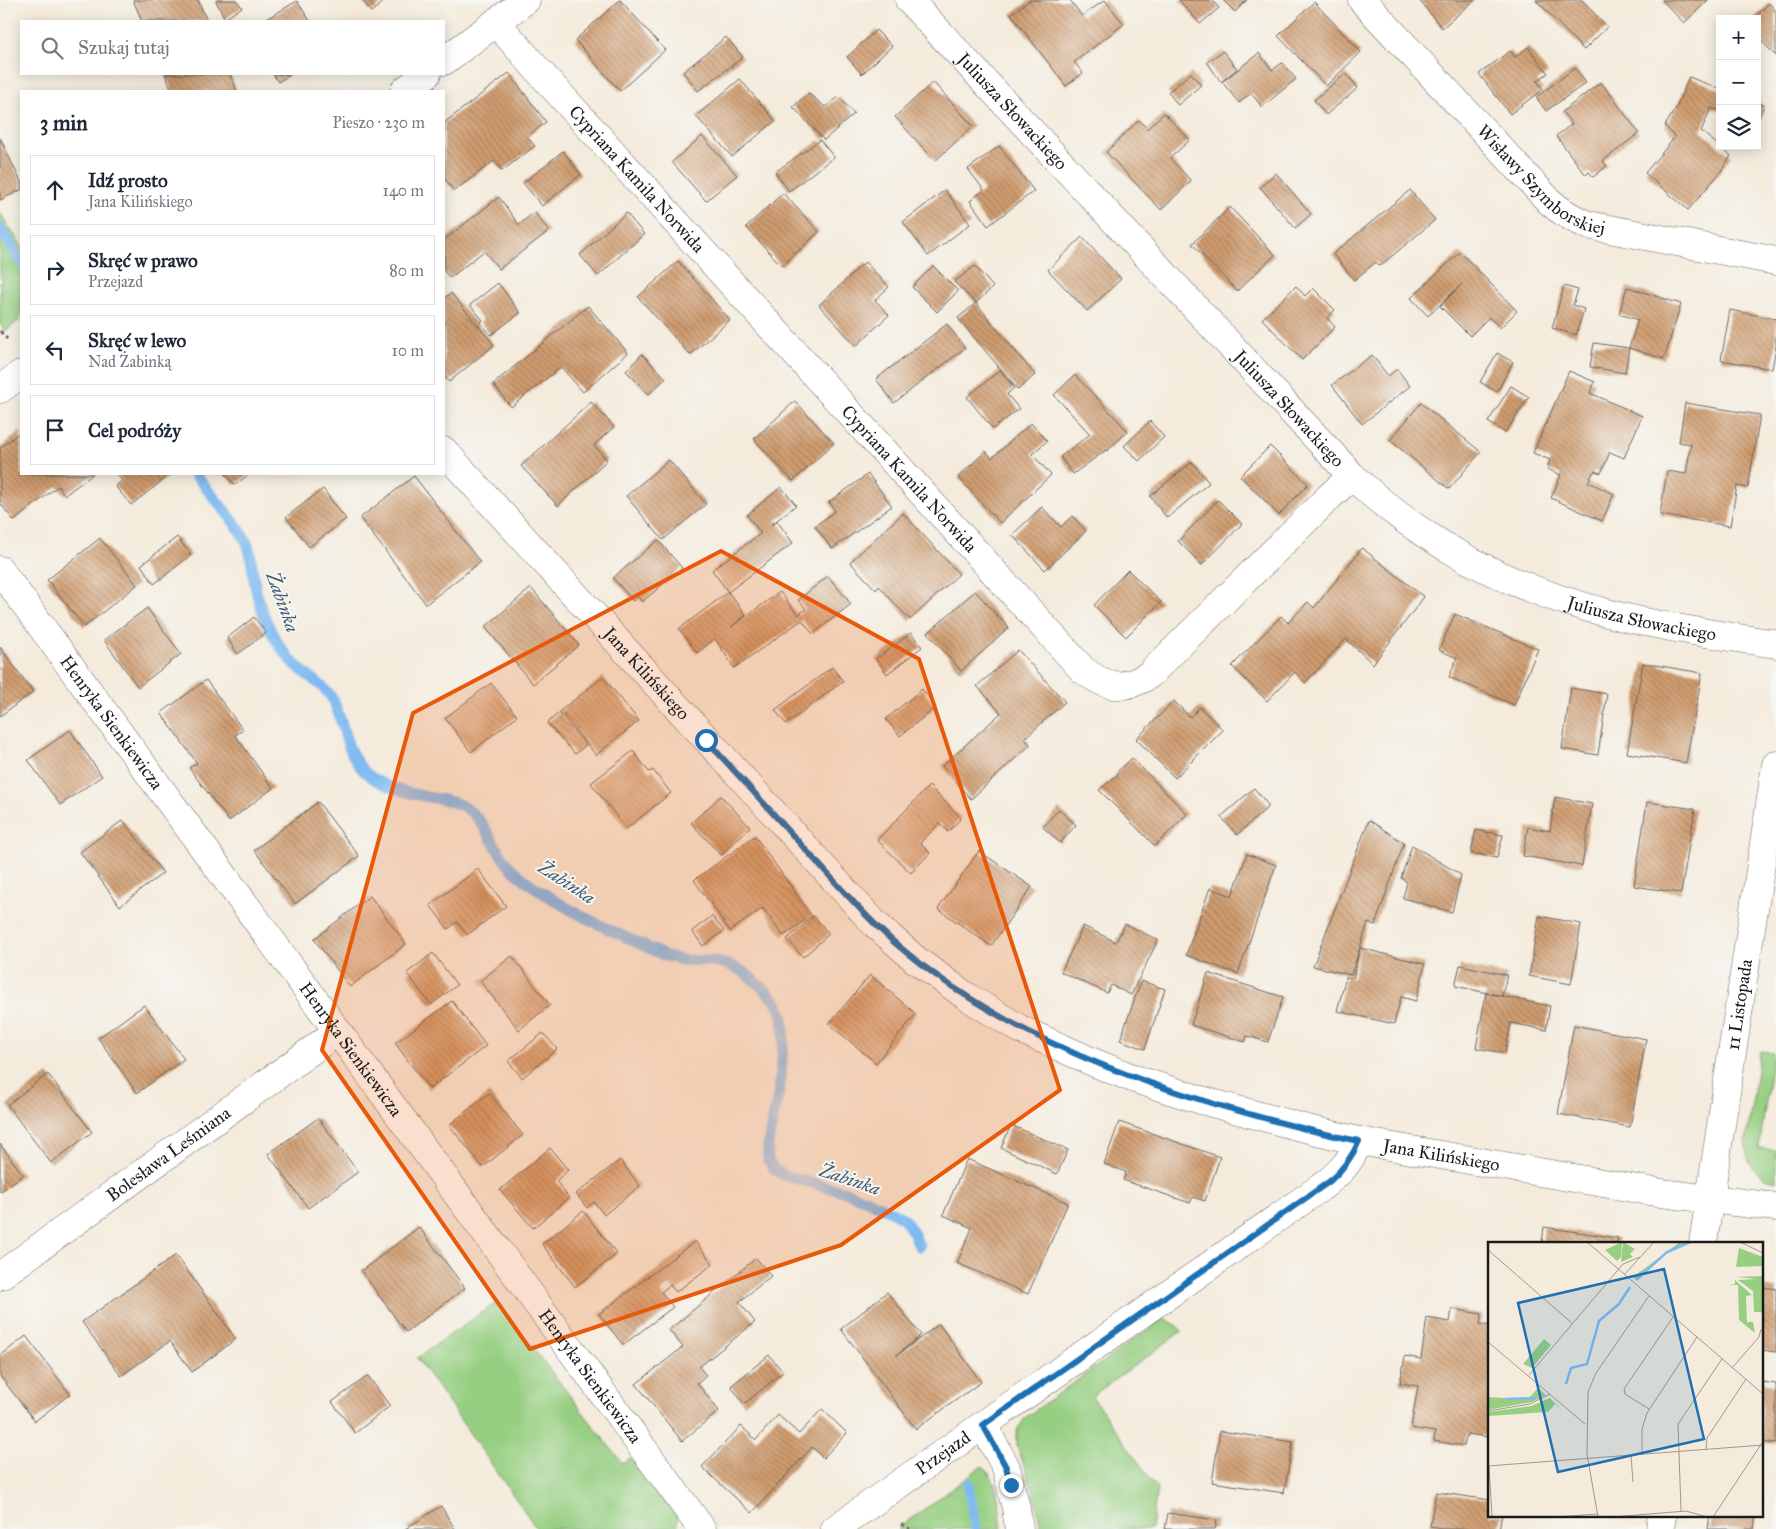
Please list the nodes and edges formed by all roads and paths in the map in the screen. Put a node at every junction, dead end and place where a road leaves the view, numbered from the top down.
1 (526, 0) edge
2 (909, 0) edge
3 (1362, 0) edge
4 (496, 22) junction
5 (445, 60) edge
6 (426, 75) edge
7 (405, 90) edge
8 (1776, 261) edge
9 (0, 331) edge
10 (7, 339) dead end
11 (20, 375) edge
12 (0, 389) edge
13 (445, 452) edge
14 (1352, 476) junction
15 (0, 570) edge
16 (1776, 644) edge
17 (1776, 765) edge
18 (337, 1032) junction
19 (1359, 1141) junction
20 (1709, 1199) junction
21 (1776, 1207) edge
22 (1703, 1242) edge
23 (0, 1276) edge
24 (983, 1425) junction
25 (1662, 1516) edge
26 (702, 1529) edge
27 (835, 1529) edge
28 (1019, 1529) edge
29 (1660, 1529) edge

1 - 4 street
2 - 14 street, Juliusza Słowackiego
3 - 8 street, Wisławy Szymborskiej
4 - 5 street
4 - 14 street, Cypriana Kamila Norwida
6 - 7 street
9 - 10 path
11 - 12 street
13 - 19 street, Jana Kilińskiego
14 - 16 street, Juliusza Słowackiego
15 - 18 street, Henryka Sienkiewicza
17 - 20 street, 11 Listopada
18 - 23 street, Bolesława Leśmiana
18 - 26 street, Henryka Sienkiewicza
19 - 20 street, Jana Kilińskiego
19 - 24 street, Przejazd
20 - 21 street, Jana Kilińskiego
20 - 22 street, 11 Listopada
24 - 27 street, Przejazd
24 - 28 street
25 - 29 street

